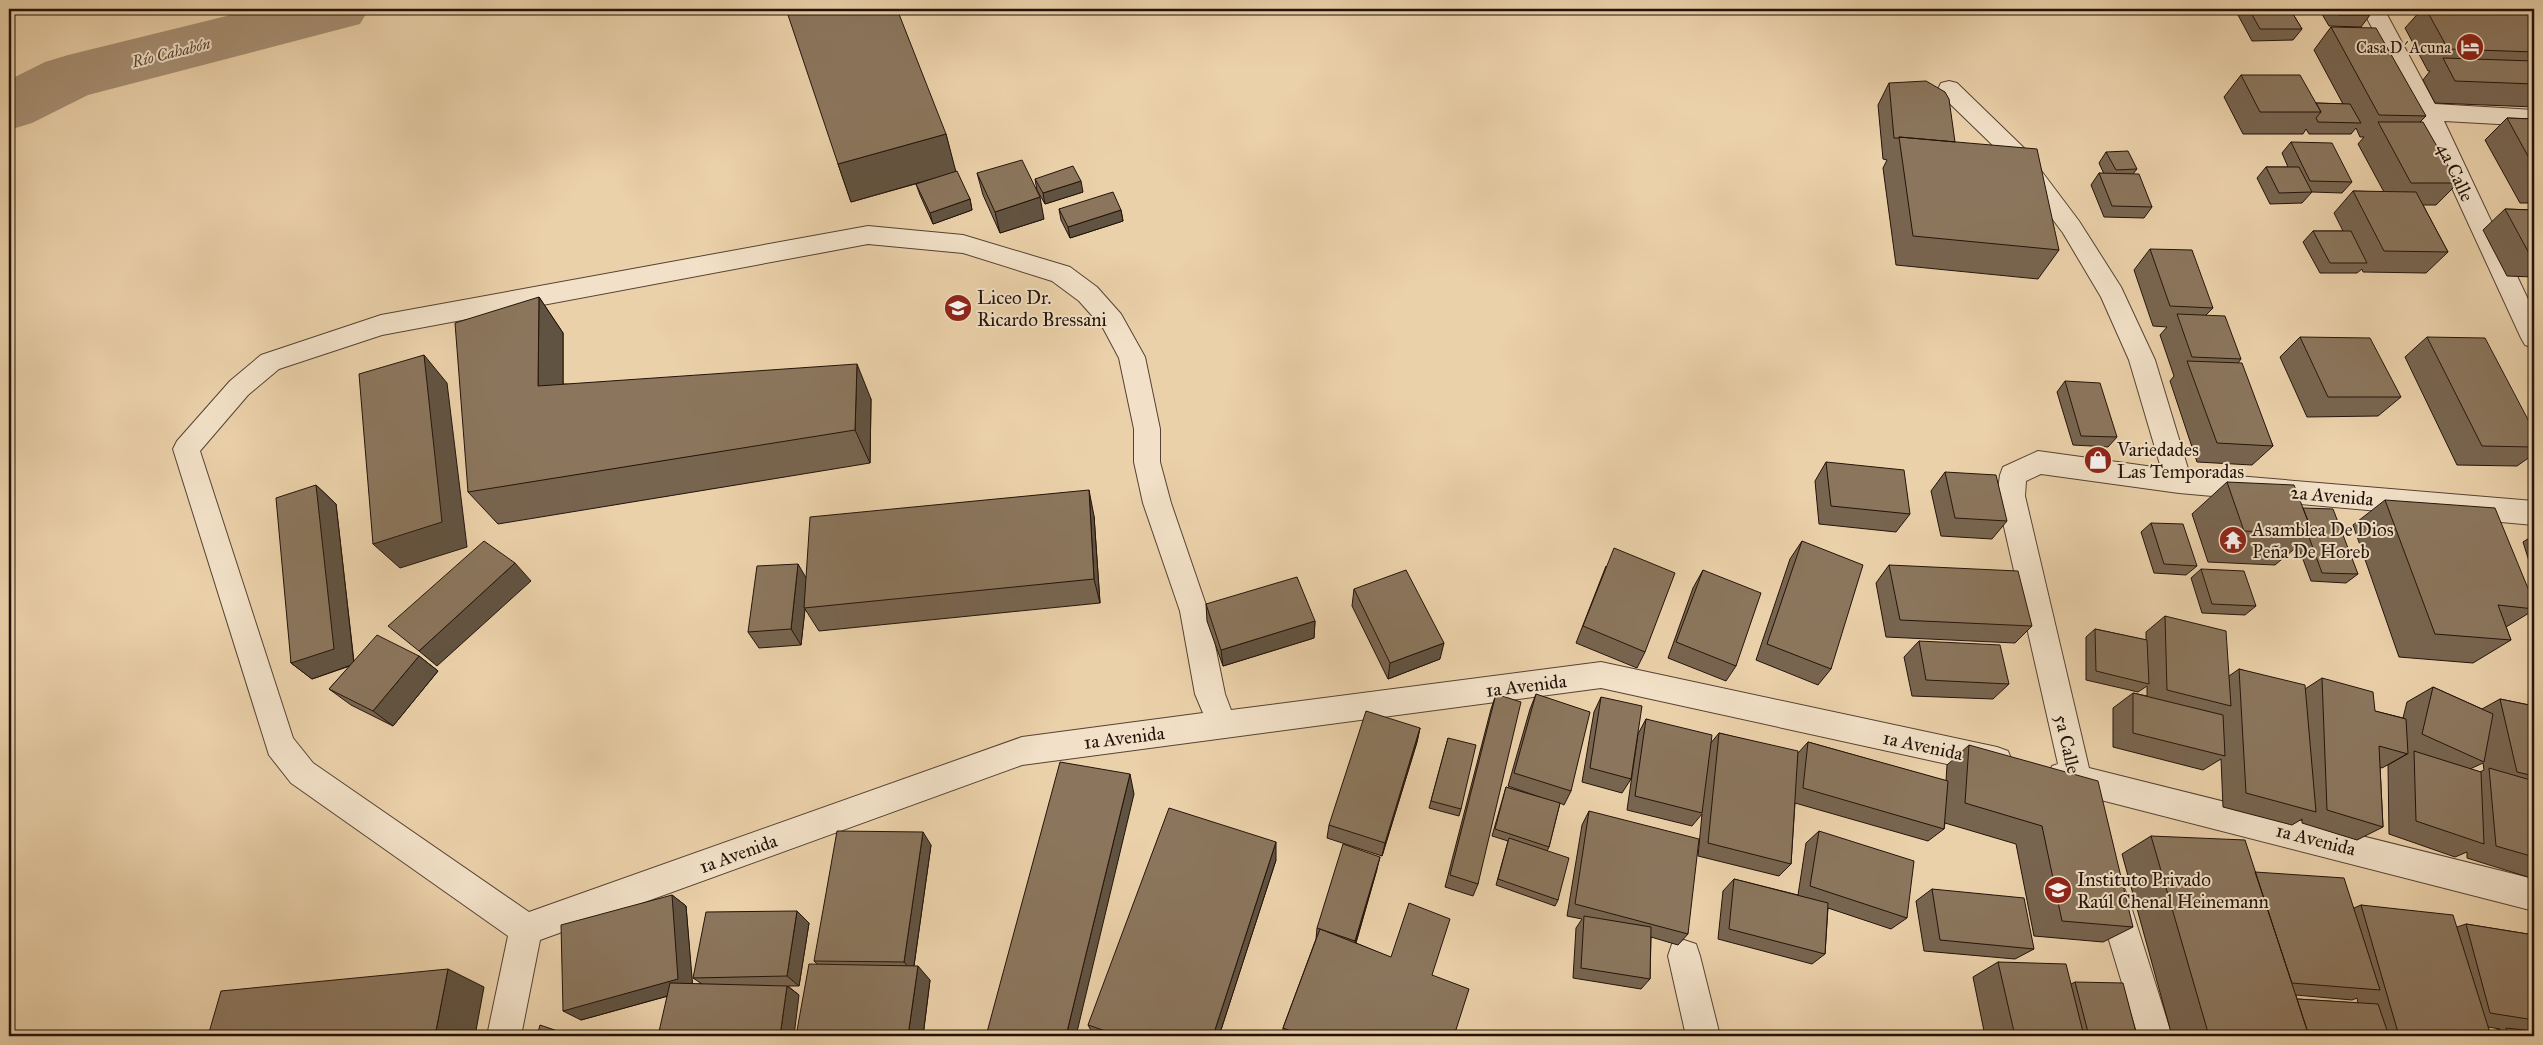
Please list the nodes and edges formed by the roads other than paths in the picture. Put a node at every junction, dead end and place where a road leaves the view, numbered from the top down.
1 (2373, 9) edge
2 (1949, 89) dead end
3 (2428, 112) junction
4 (2534, 118) edge
5 (2534, 338) edge
6 (2013, 475) joint
7 (2180, 482) junction
8 (2534, 512) edge
9 (1224, 725) junction
10 (2076, 778) junction
11 (2087, 817) edge
12 (2105, 874) edge
13 (2534, 895) edge
14 (526, 929) junction
15 (1684, 956) dead end
16 (504, 1036) edge
17 (1703, 1036) edge
18 (2154, 1036) edge

1 - 3 street, 4a Calle
2 - 7 street
3 - 4 street
3 - 5 street, 4a Calle
6 - 7 street, 2a Avenida
6 - 10 street, 5a Calle
7 - 8 street, 2a Avenida
9 - 10 street, 1a Avenida
9 - 14 street, 1a Avenida
9 - 14 street
10 - 11 street, 5a Calle
10 - 13 street, 1a Avenida
12 - 18 street
14 - 16 street
15 - 17 street

